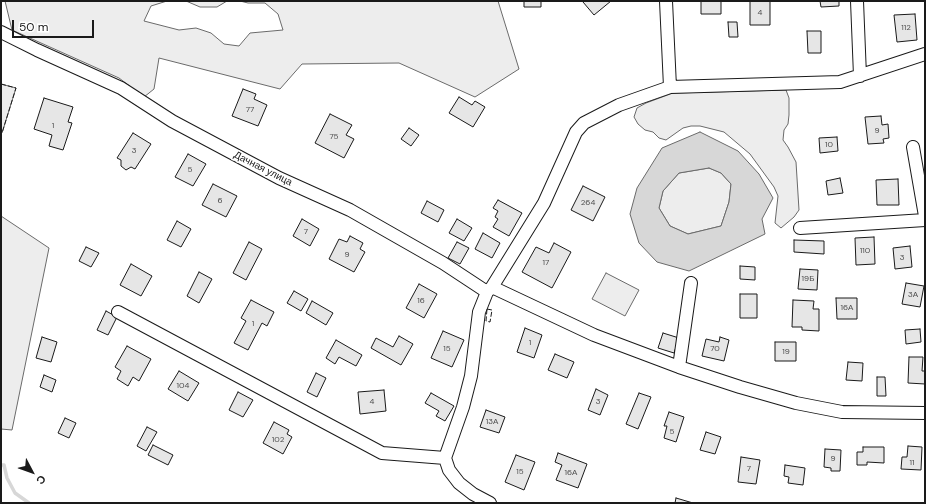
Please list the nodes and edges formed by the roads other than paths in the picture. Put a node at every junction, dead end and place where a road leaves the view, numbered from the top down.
1 (666, 1) edge
2 (857, 1) edge
3 (1, 32) edge
4 (925, 54) edge
5 (860, 76) junction
6 (670, 87) junction
7 (913, 147) dead end
8 (925, 216) edge
9 (925, 220) edge
10 (800, 228) dead end
11 (692, 283) dead end
12 (490, 289) junction
13 (118, 312) dead end
14 (679, 367) junction
15 (925, 413) edge
16 (445, 458) junction
17 (490, 503) edge

1 - 6 street
2 - 5 street
3 - 12 street, Дачная улица
4 - 5 street
5 - 6 street
6 - 12 street
7 - 8 street
9 - 10 street
11 - 14 street
12 - 14 street, Дачная улица
12 - 16 street
13 - 16 street
14 - 15 street, Дачная улица
16 - 17 street

